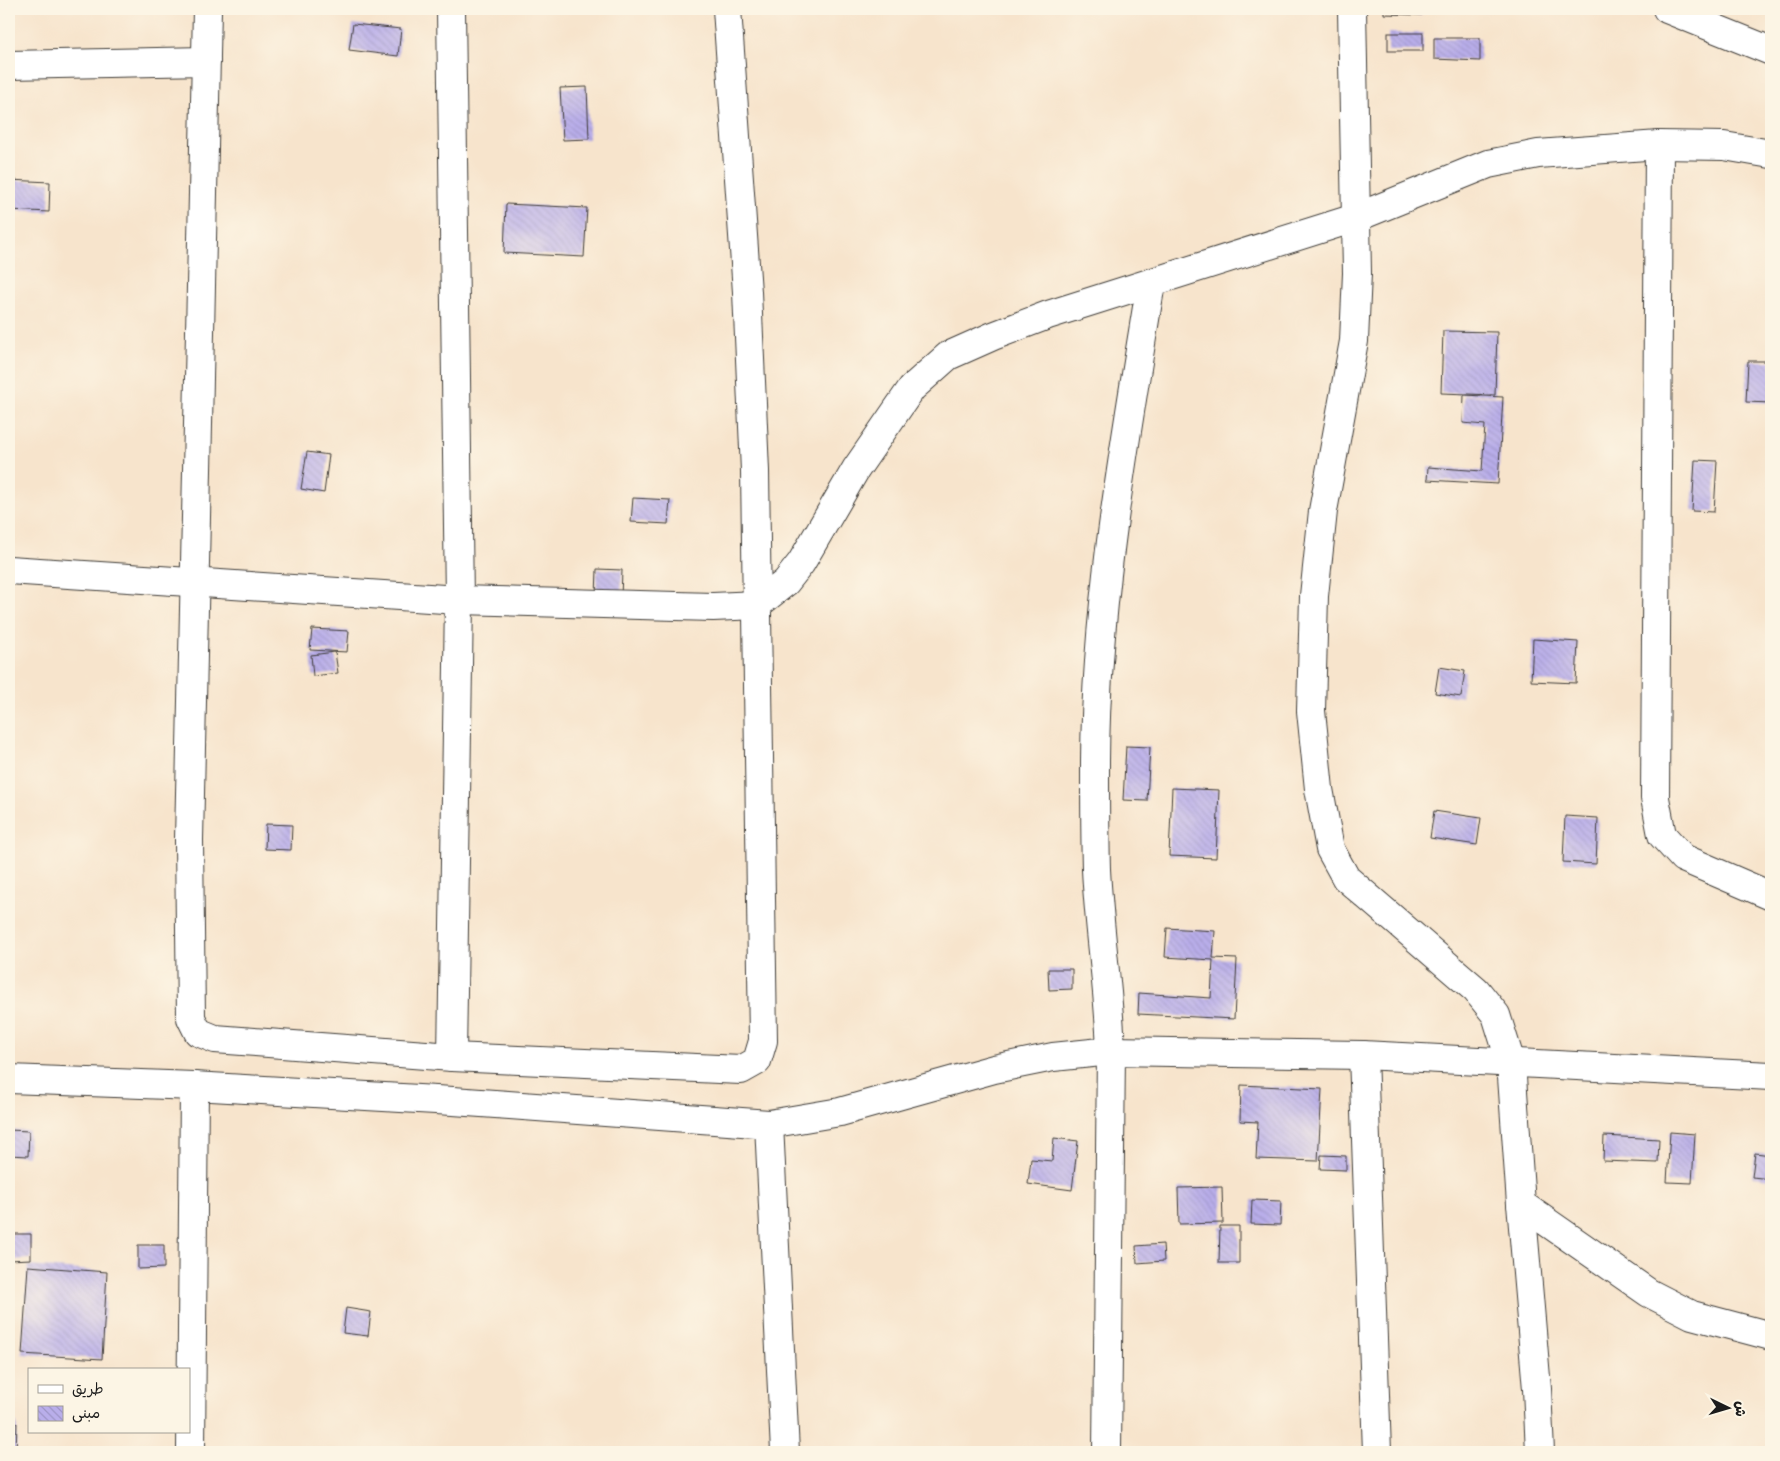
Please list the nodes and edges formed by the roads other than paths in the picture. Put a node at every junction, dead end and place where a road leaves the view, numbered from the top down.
1 (207, 9) edge
2 (451, 9) edge
3 (727, 9) edge
4 (1352, 9) edge
5 (1667, 9) edge
6 (1771, 51) edge
7 (206, 61) junction
8 (9, 65) edge
9 (1659, 145) junction
10 (1771, 154) edge
11 (1356, 218) junction
12 (1151, 283) junction
13 (9, 570) edge
14 (196, 581) junction
15 (459, 600) junction
16 (757, 605) junction
17 (1771, 896) edge
18 (1111, 1051) junction
19 (1362, 1055) junction
20 (452, 1056) junction
21 (1511, 1063) junction
22 (1771, 1076) edge
23 (9, 1079) edge
24 (194, 1086) junction
25 (769, 1124) junction
26 (1520, 1204) junction
27 (1771, 1336) edge
28 (191, 1452) edge
29 (785, 1452) edge
30 (1107, 1452) edge
31 (1377, 1452) edge
32 (1540, 1452) edge

1 - 7 street
2 - 15 street
3 - 16 street
4 - 11 street
5 - 6 street
7 - 8 street
7 - 14 street
9 - 10 street
9 - 11 street
9 - 17 street
11 - 12 street
11 - 21 street
12 - 16 street
12 - 18 street
13 - 14 street
14 - 15 street
14 - 20 street
15 - 16 street
15 - 20 street
16 - 20 street
18 - 19 street
18 - 25 street
18 - 30 street
19 - 21 street
19 - 31 street
21 - 22 street
21 - 26 street
23 - 24 street
24 - 25 street
24 - 28 street
25 - 29 street
26 - 27 street
26 - 32 street

